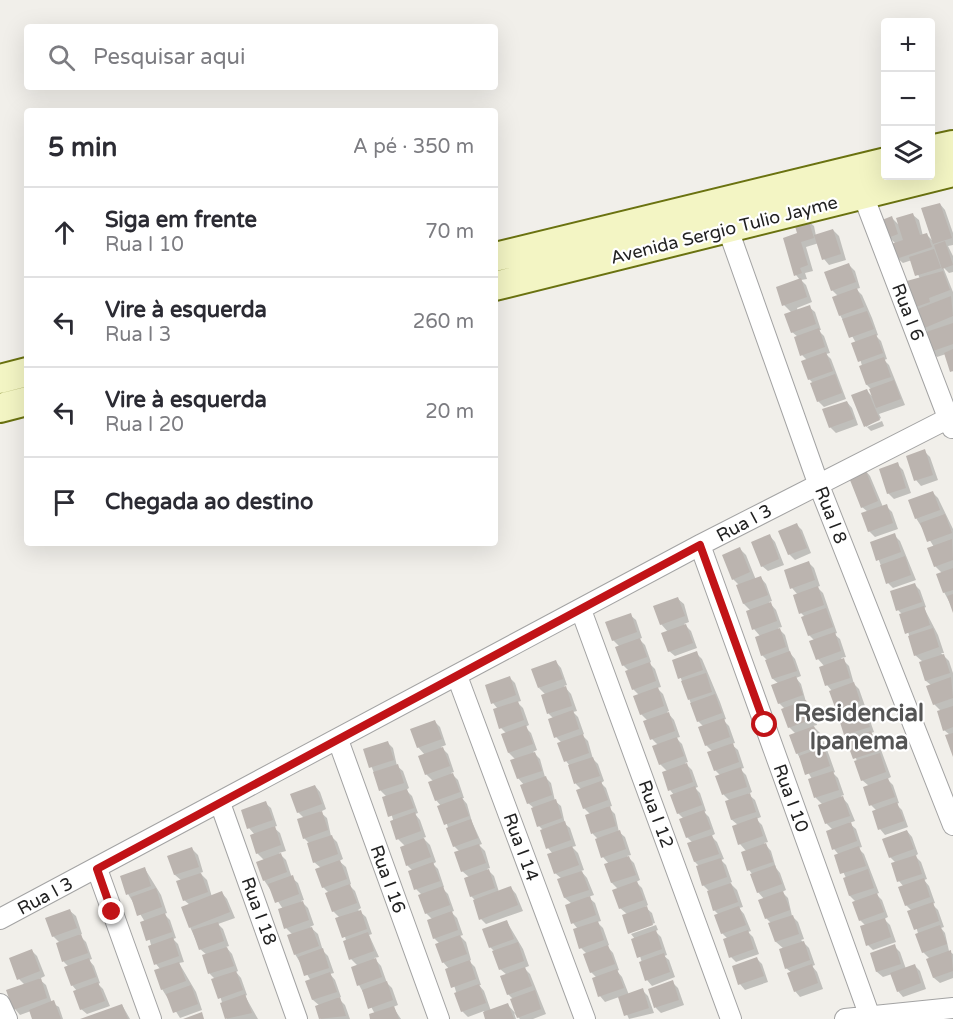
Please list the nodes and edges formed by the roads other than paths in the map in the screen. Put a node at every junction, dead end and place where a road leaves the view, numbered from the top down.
1 (953, 145) edge
2 (935, 149) edge
3 (881, 163) edge
4 (953, 172) edge
5 (863, 195) junction
6 (720, 202) junction
7 (728, 230) junction
8 (498, 256) edge
9 (498, 285) edge
10 (24, 373) edge
11 (0, 379) edge
12 (24, 402) edge
13 (0, 408) edge
14 (951, 424) edge
15 (818, 483) junction
16 (700, 545) junction
17 (581, 610) junction
18 (457, 676) junction
19 (338, 740) junction
20 (220, 802) junction
21 (953, 825) edge
22 (97, 869) junction
23 (0, 919) edge
24 (0, 1004) edge
25 (953, 1008) edge
26 (870, 1017) junction
27 (7, 1019) edge
28 (151, 1019) edge
29 (297, 1019) edge
30 (439, 1019) edge
31 (585, 1019) edge
32 (731, 1019) edge
33 (845, 1019) edge

1 - 2 street
3 - 6 street, Avenida Sergio Tulio Jayme
4 - 5 street, Avenida Sergio Tulio Jayme
5 - 7 street, Avenida Sergio Tulio Jayme
5 - 14 street, Rua I 6
6 - 7 street, Rua I 8
6 - 8 street, Avenida Sergio Tulio Jayme
7 - 9 street, Avenida Sergio Tulio Jayme
7 - 15 street, Rua I 8
10 - 11 street
12 - 13 street
14 - 15 street, Rua I 3
15 - 16 street, Rua I 3
15 - 21 street, Rua I 8
16 - 17 street, Rua I 3
16 - 26 street, Rua I 10
17 - 18 street, Rua I 3
17 - 32 street, Rua I 12
18 - 19 street, Rua I 3
18 - 31 street, Rua I 14
19 - 20 street, Rua I 3
19 - 30 street, Rua I 16
20 - 22 street, Rua I 3
20 - 29 street, Rua I 18
22 - 23 street, Rua I 3
22 - 28 street
24 - 27 street
25 - 26 street
26 - 33 street

